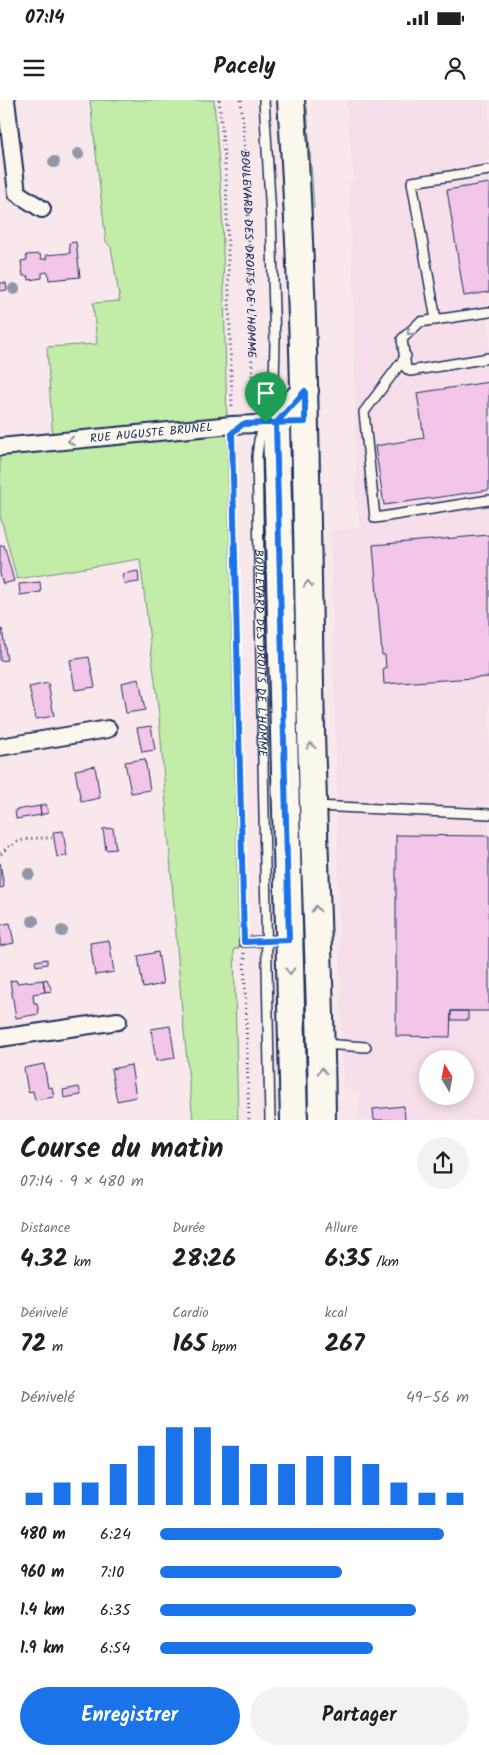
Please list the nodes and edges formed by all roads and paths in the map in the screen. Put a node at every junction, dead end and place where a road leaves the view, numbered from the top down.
1 (6, 100) edge
2 (219, 100) edge
3 (241, 100) edge
4 (264, 100) edge
5 (291, 100) edge
6 (489, 170) edge
7 (42, 209) dead end
8 (489, 312) edge
9 (436, 320) junction
10 (406, 356) junction
11 (489, 358) edge
12 (305, 391) junction
13 (305, 422) junction
14 (271, 423) junction
15 (236, 428) junction
16 (0, 447) edge
17 (489, 500) edge
18 (108, 729) dead end
19 (0, 747) edge
20 (313, 806) junction
21 (489, 814) edge
22 (52, 838) dead end
23 (1, 854) dead end
24 (278, 940) junction
25 (244, 942) junction
26 (118, 1021) dead end
27 (0, 1038) edge
28 (321, 1044) junction
29 (366, 1047) dead end
30 (249, 1120) edge
31 (270, 1120) edge
32 (294, 1120) edge
33 (322, 1120) edge

1 - 7 street
2 - 15 path
3 - 15 path, BOULEVARD DES DROITS DE L'HOMME
4 - 14 lane, BOULEVARD DES DROITS DE L'HOMME
5 - 12 main road
6 - 9 lane
8 - 9 lane
9 -> 10 lane
10 - 11 lane
10 - 17 lane
12 - 13 main road
12 - 14 main road
13 - 14 street, RUE AUGUSTE BRUNEL
20 -> 13 main road
14 - 15 street, RUE AUGUSTE BRUNEL
14 - 24 main road, BOULEVARD DES DROITS DE L'HOMME
15 -> 16 street, RUE AUGUSTE BRUNEL
15 - 25 path, BOULEVARD DES DROITS DE L'HOMME
18 - 19 street
20 - 21 lane
28 -> 20 main road
22 - 23 path
24 - 25 lane
24 - 31 lane, BOULEVARD DES DROITS DE L'HOMME
24 -> 32 main road, BOULEVARD DES DROITS DE L'HOMME
25 - 30 path, BOULEVARD DES DROITS DE L'HOMME
26 - 27 street
28 - 29 lane
33 -> 28 main road

